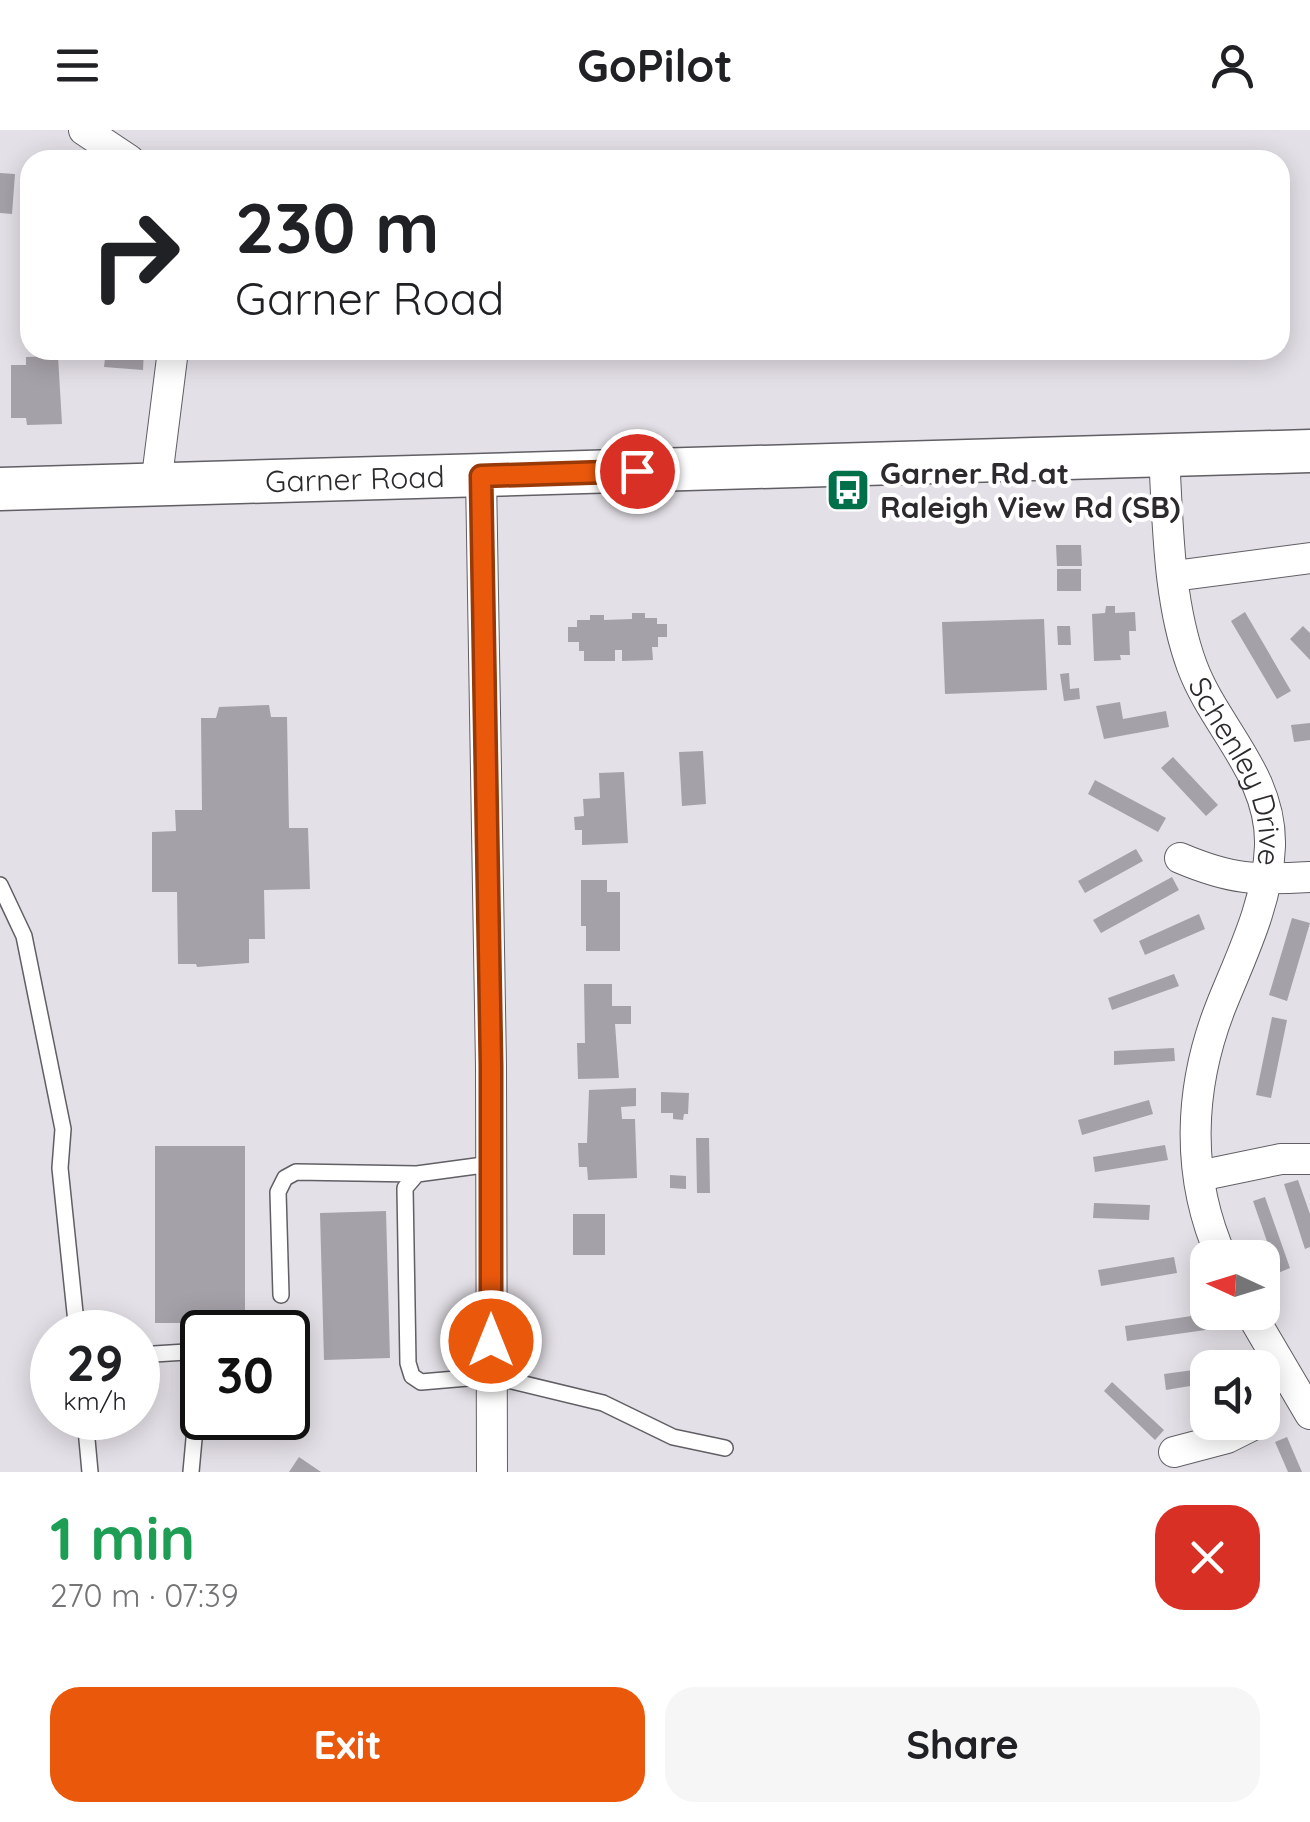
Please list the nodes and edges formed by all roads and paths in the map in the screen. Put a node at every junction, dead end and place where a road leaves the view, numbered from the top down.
1 (84, 130) edge
2 (114, 150) edge
3 (172, 360) edge
4 (1310, 451) edge
5 (1164, 455) junction
6 (481, 476) junction
7 (156, 485) junction
8 (0, 489) edge
9 (1310, 558) edge
10 (1174, 576) junction
11 (1180, 858) dead end
12 (1310, 877) edge
13 (1266, 880) junction
14 (0, 885) edge
15 (1310, 1159) edge
16 (490, 1164) junction
17 (417, 1174) junction
18 (1200, 1176) junction
19 (1216, 1240) edge
20 (281, 1296) dead end
21 (74, 1310) edge
22 (1261, 1330) edge
23 (160, 1353) edge
24 (492, 1376) junction
25 (1308, 1404) edge
26 (1280, 1415) edge
27 (87, 1440) edge
28 (1219, 1440) edge
29 (725, 1448) dead end
30 (1174, 1452) dead end
31 (90, 1472) edge
32 (191, 1472) edge
33 (492, 1472) edge

1 - 2 street
3 - 7 street
4 - 5 main road, Garner Road
5 - 6 main road, Garner Road
5 - 10 street, Schenley Drive
6 - 7 main road, Garner Road
6 - 16 street
7 - 8 main road, Garner Road
9 - 10 street
10 - 13 street, Schenley Drive
11 - 13 street
12 - 13 street
13 - 18 street, Schenley Drive
14 - 21 lane
15 - 18 street
16 - 17 lane
16 - 24 street
17 - 20 lane
17 - 24 lane
18 - 19 street, Schenley Drive
22 - 25 street
23 - 32 lane
24 - 29 lane
24 - 33 street
25 - 26 street
27 - 31 lane
28 - 30 street

